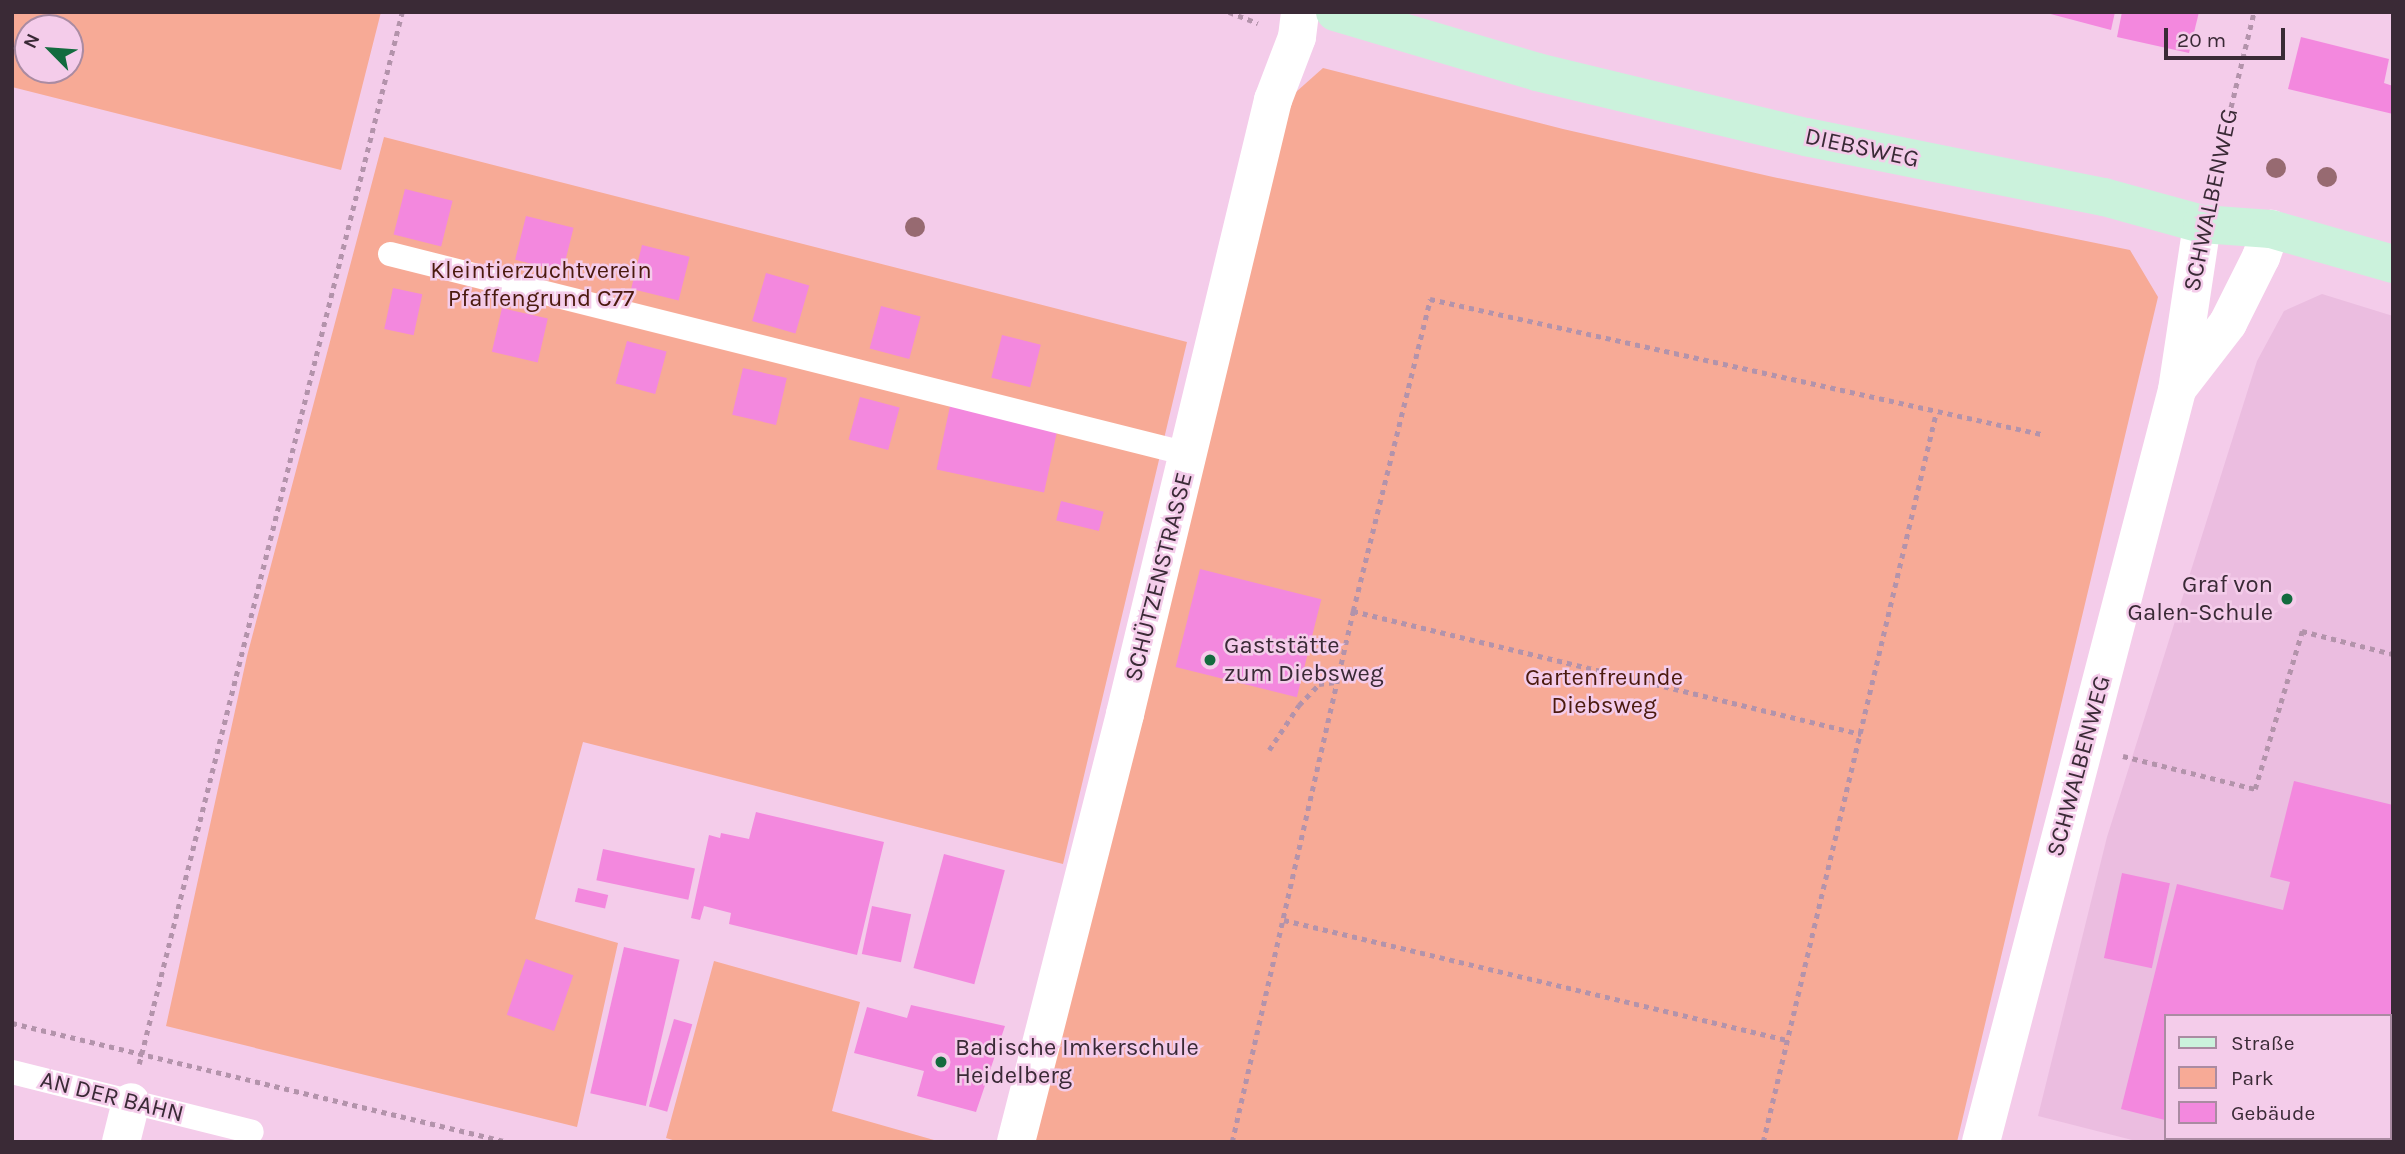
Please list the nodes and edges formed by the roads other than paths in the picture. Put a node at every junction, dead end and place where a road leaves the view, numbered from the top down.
1 (1300, 12) edge
2 (1335, 12) edge
3 (2271, 229) junction
4 (2201, 239) junction
5 (390, 254) dead end
6 (2393, 264) edge
7 (2177, 390) junction
8 (1188, 454) junction
9 (12, 1072) edge
10 (131, 1102) junction
11 (252, 1132) dead end
12 (1984, 1141) edge
13 (121, 1142) edge
14 (1016, 1142) edge

1 - 8 street, SCHÜTZENSTRASSE
2 - 4 main road, DIEBSWEG
3 - 4 main road, DIEBSWEG
3 - 6 main road, DIEBSWEG
3 - 7 street, SCHWALBENWEG
4 - 7 street, SCHWALBENWEG
5 - 8 lane
7 - 12 street, SCHWALBENWEG
8 - 14 street, SCHÜTZENSTRASSE
9 - 10 lane, AN DER BAHN
10 - 11 lane, AN DER BAHN
10 - 13 street

